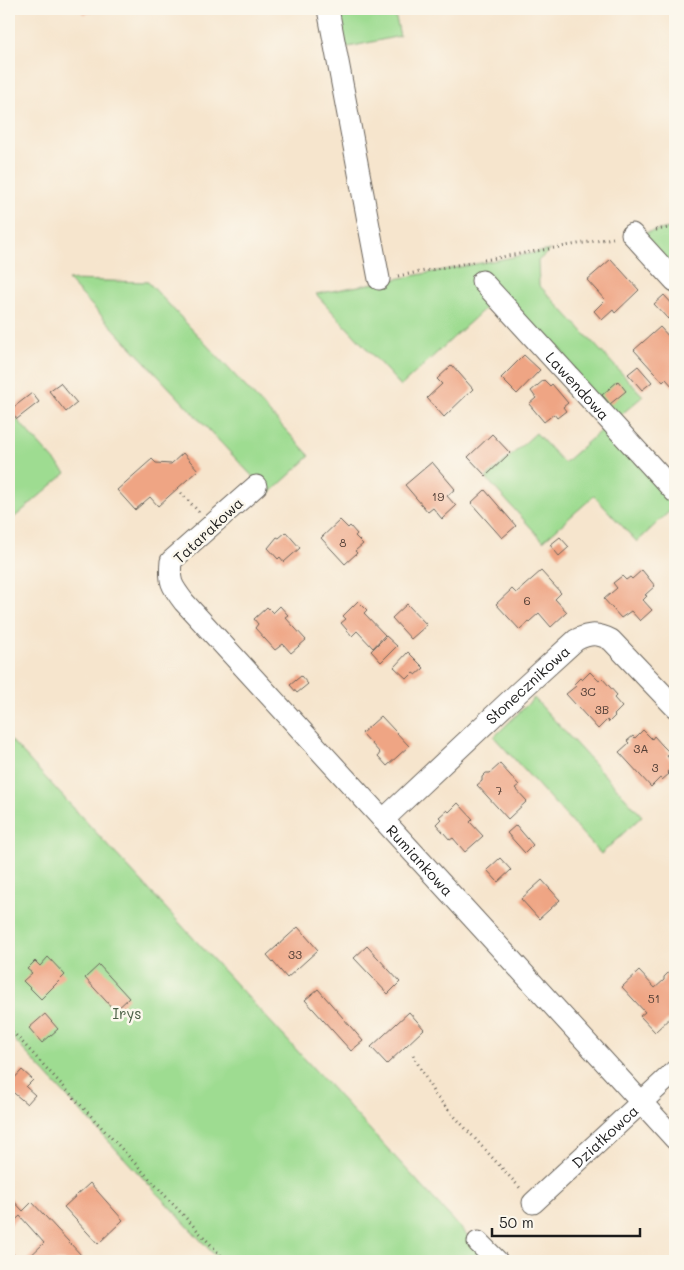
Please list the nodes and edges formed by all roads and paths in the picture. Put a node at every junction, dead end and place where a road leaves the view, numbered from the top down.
1 (328, 9) edge
2 (675, 226) edge
3 (632, 234) junction
4 (379, 279) joint
5 (482, 280) dead end
6 (675, 281) edge
7 (256, 486) dead end
8 (675, 492) edge
9 (169, 579) joint
10 (675, 708) edge
11 (384, 820) junction
12 (9, 1028) edge
13 (413, 1056) dead end
14 (675, 1071) edge
15 (642, 1102) junction
16 (675, 1139) edge
17 (533, 1202) joint
18 (478, 1242) dead end
19 (226, 1261) edge
20 (497, 1261) edge

1 - 4 street
2 - 3 path
3 - 4 path
3 - 6 street
5 - 8 street, Lawendowa
7 - 9 street, Tatarakowa
9 - 11 street, Rumiankowa
10 - 11 street, Słonecznikowa
11 - 15 street, Rumiankowa
12 - 19 path
13 - 17 path
14 - 15 street, Działkowca
15 - 16 street, Rumiankowa
15 - 17 street, Działkowca
18 - 20 street

